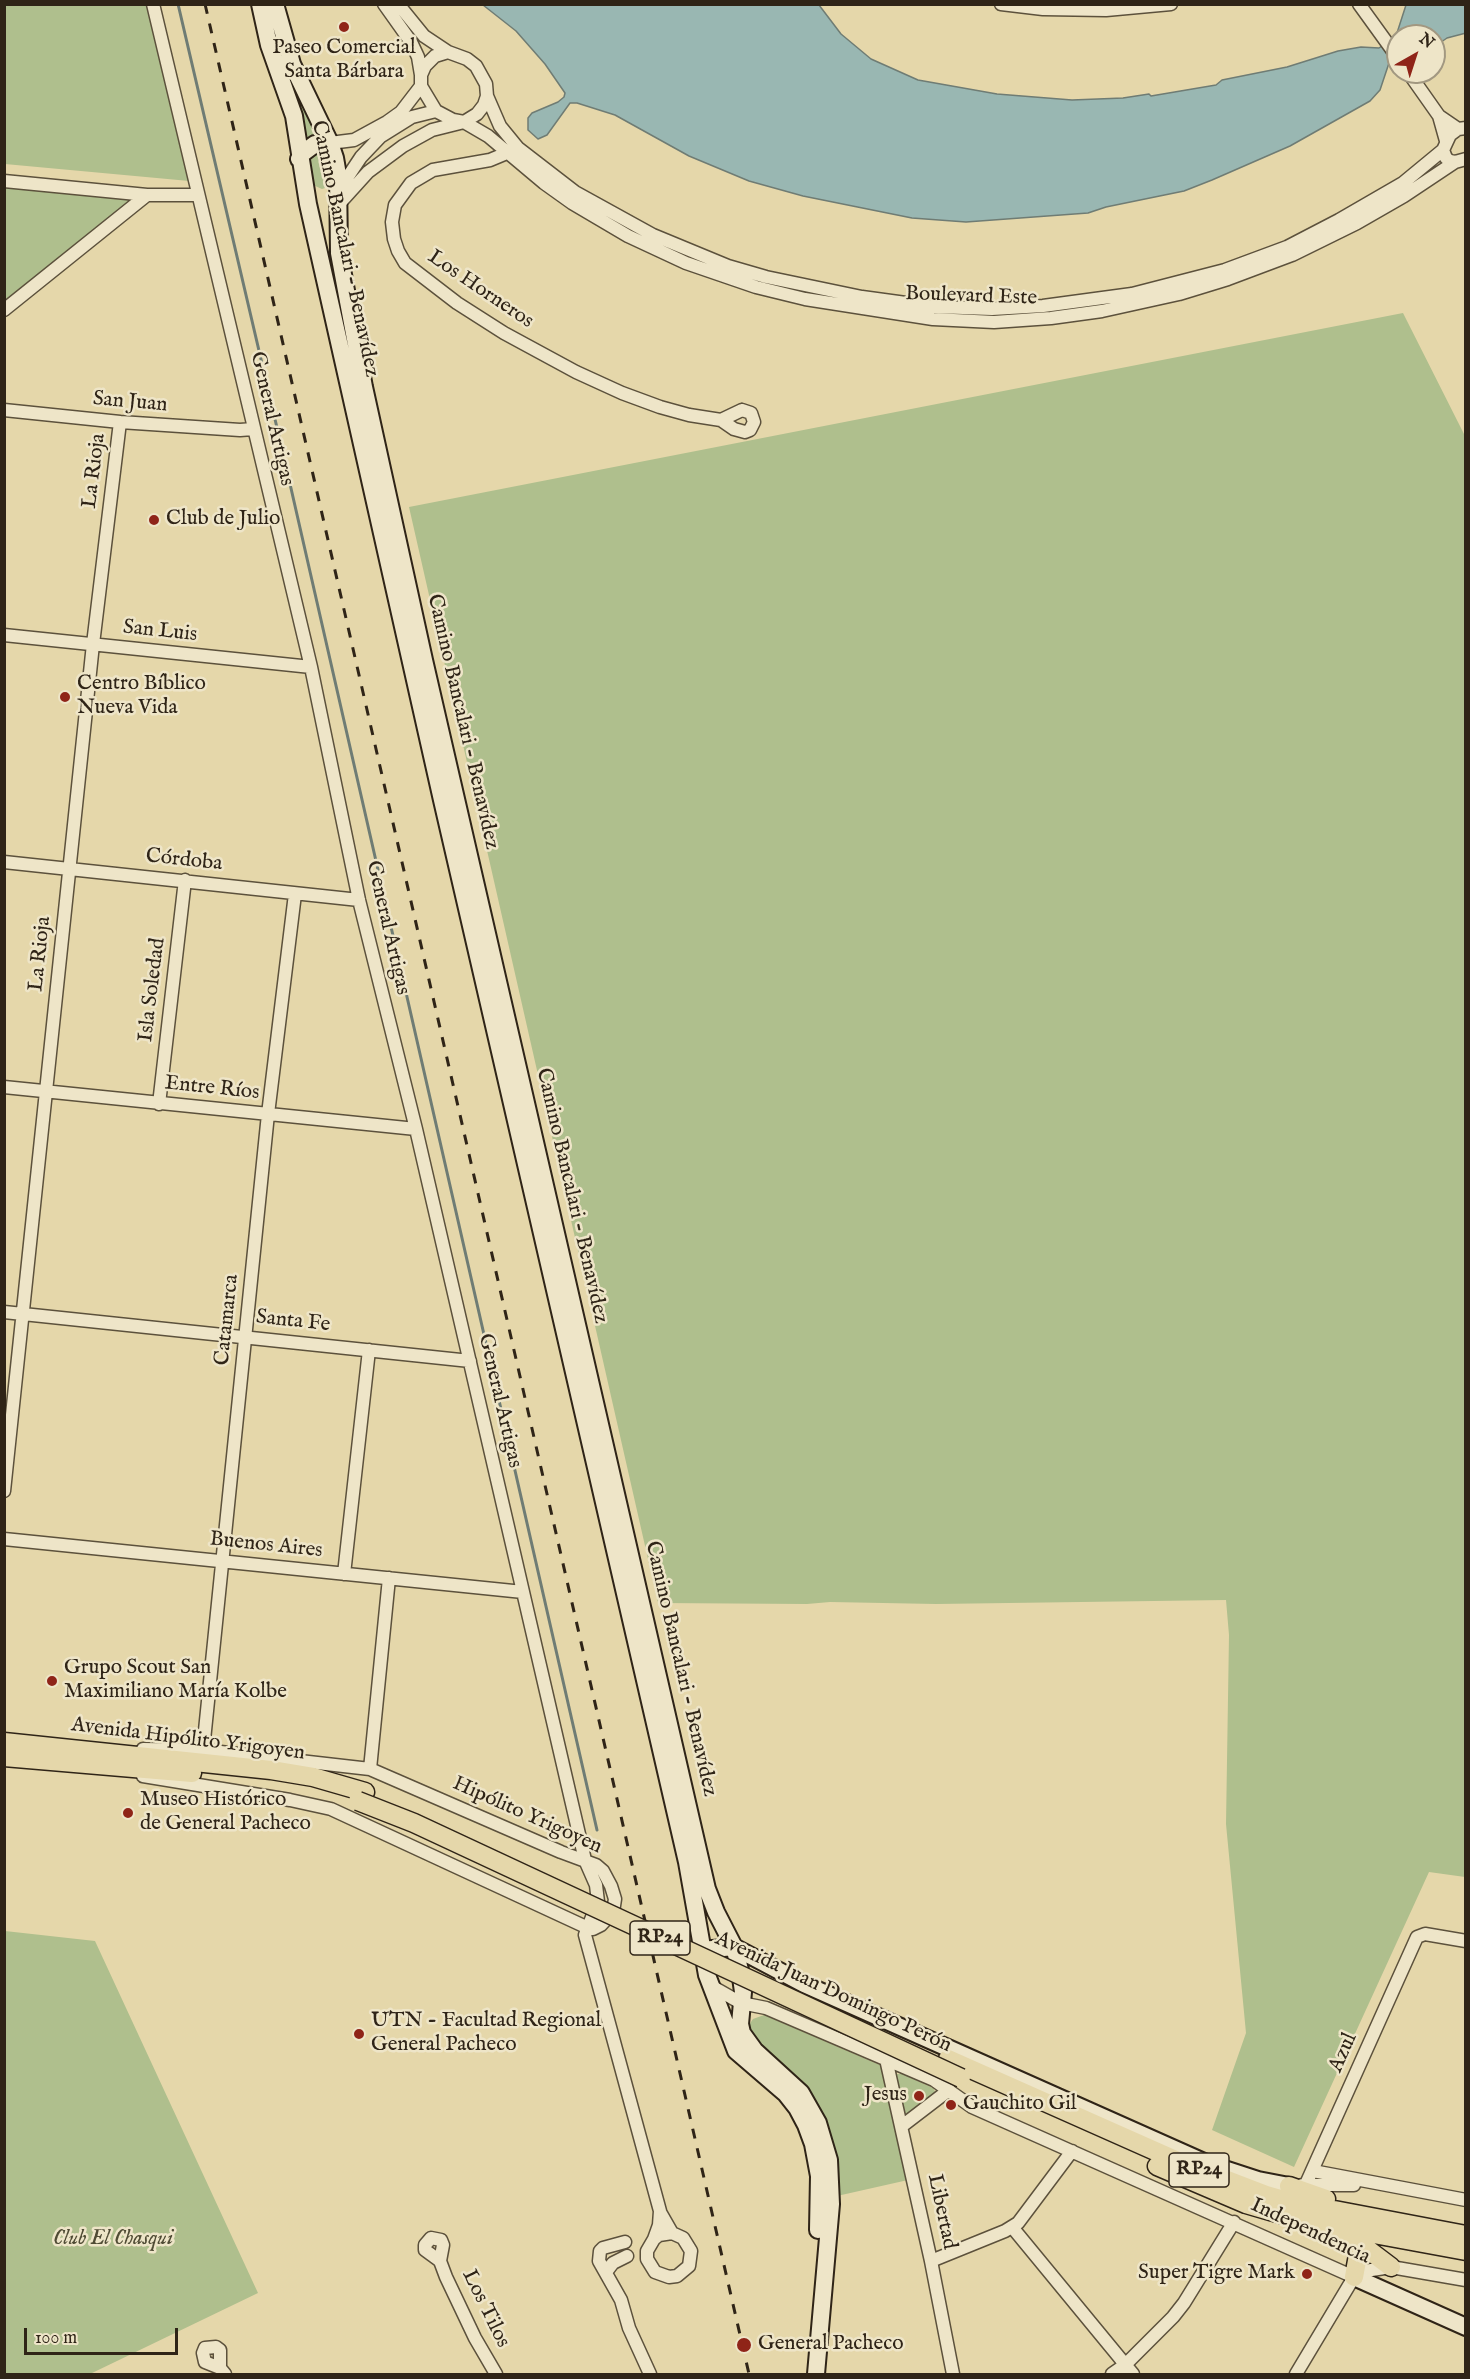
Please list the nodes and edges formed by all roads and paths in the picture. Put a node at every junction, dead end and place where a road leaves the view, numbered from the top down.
1 (153, 4) edge
2 (260, 4) edge
3 (275, 4) edge
4 (384, 4) edge
5 (398, 4) edge
6 (1001, 4) edge
7 (1171, 4) edge
8 (1359, 4) edge
9 (424, 36) junction
10 (1386, 40) edge
11 (411, 42) junction
12 (448, 52) junction
13 (421, 81) junction
14 (1416, 84) edge
15 (488, 96) junction
16 (436, 111) junction
17 (1438, 116) junction
18 (464, 122) junction
19 (1462, 129) edge
20 (330, 143) junction
21 (1445, 145) junction
22 (513, 151) junction
23 (299, 159) junction
24 (1462, 162) edge
25 (4, 181) edge
26 (306, 189) junction
27 (147, 195) junction
28 (198, 195) junction
29 (338, 198) junction
30 (1290, 251) junction
31 (4, 310) edge
32 (4, 410) edge
33 (721, 420) dead end
34 (120, 422) junction
35 (253, 429) junction
36 (4, 635) edge
37 (93, 644) junction
38 (311, 667) junction
39 (4, 862) edge
40 (70, 869) junction
41 (185, 880) junction
42 (295, 894) junction
43 (359, 900) junction
44 (4, 1087) edge
45 (46, 1092) junction
46 (159, 1104) junction
47 (268, 1114) junction
48 (416, 1129) junction
49 (4, 1312) edge
50 (22, 1314) junction
51 (246, 1336) junction
52 (369, 1350) junction
53 (470, 1361) junction
54 (4, 1491) edge
55 (4, 1539) edge
56 (222, 1561) junction
57 (344, 1574) junction
58 (389, 1578) junction
59 (522, 1592) junction
60 (4, 1742) edge
61 (203, 1750) junction
62 (70, 1756) junction
63 (4, 1757) edge
64 (370, 1769) junction
65 (362, 1797) junction
66 (585, 1860) junction
67 (586, 1927) junction
68 (1466, 1941) edge
69 (734, 1947) junction
70 (702, 1950) junction
71 (711, 1986) junction
72 (741, 2003) junction
73 (886, 2059) junction
74 (955, 2084) junction
75 (902, 2126) junction
76 (1071, 2151) junction
77 (1313, 2171) junction
78 (1376, 2184) junction
79 (1298, 2185) junction
80 (1466, 2200) edge
81 (660, 2211) junction
82 (1388, 2219) junction
83 (1234, 2222) junction
84 (1314, 2223) junction
85 (1012, 2227) junction
86 (672, 2233) junction
87 (1466, 2235) edge
88 (654, 2239) junction
89 (1354, 2240) junction
90 (625, 2242) dead end
91 (1466, 2251) edge
92 (627, 2256) dead end
93 (931, 2260) junction
94 (440, 2261) dead end
95 (1391, 2267) junction
96 (606, 2272) junction
97 (1354, 2277) junction
98 (1466, 2280) edge
99 (1466, 2327) edge
100 (1129, 2370) edge
101 (496, 2374) edge
102 (651, 2374) edge
103 (805, 2374) edge
104 (816, 2374) edge
105 (953, 2374) edge
106 (1112, 2374) edge
107 (1296, 2374) edge

1 - 28 street, General Artigas
2 - 23 main road, Camino Bancalari - Benavídez
3 - 20 main road, Camino Bancalari - Benavídez
4 - 11 street
5 - 9 street
6 - 7 street
8 - 10 street
9 - 11 street
9 - 12 street
11 - 13 street
12 - 13 street
12 - 15 street
13 - 16 street
13 - 20 street
14 - 17 street
15 - 18 street
15 - 22 street, Boulevard Este
16 - 18 street
16 - 29 street
17 - 19 street
17 - 21 street
18 - 22 street, Boulevard Este
18 - 29 street
19 - 21 street, Boulevard Este
20 - 23 main road
20 - 29 main road, Camino Bancalari - Benavídez
21 - 24 street
21 - 30 street, Boulevard Este
22 - 30 street, Boulevard Este
22 - 33 street, Los Horneros
23 - 26 main road, Camino Bancalari - Benavídez
24 - 30 street, Boulevard Este
25 - 27 street
26 - 29 main road
26 - 70 main road, Camino Bancalari - Benavídez
27 - 28 street
27 - 31 street
28 - 35 street, General Artigas
29 - 69 main road, Camino Bancalari - Benavídez
32 - 34 street, San Juan
34 - 35 street, San Juan
34 - 37 street, La Rioja
35 - 38 street, General Artigas
36 - 37 street, San Luis
37 - 38 street, San Luis
37 - 40 street, La Rioja
38 - 43 street, General Artigas
39 - 40 street, Córdoba
40 - 41 street, Córdoba
40 - 45 street, La Rioja
41 - 42 street, Córdoba
41 - 46 street, Isla Soledad
42 - 43 street, Córdoba
42 - 47 street, Catamarca
43 - 48 street, General Artigas
44 - 45 street, Entre Ríos
45 - 46 street, Entre Ríos
45 - 50 street, La Rioja
46 - 47 street, Entre Ríos
47 - 48 street, Entre Ríos
47 - 51 street, Catamarca
48 - 53 street, General Artigas
49 - 50 street, Santa Fe
50 - 51 street, Santa Fe
50 - 54 street, La Rioja
51 - 52 street, Santa Fe
51 - 56 street, Catamarca
52 - 53 street, Santa Fe
52 - 57 street
53 - 59 street, General Artigas
55 - 56 street, Buenos Aires
56 - 57 street, Buenos Aires
56 - 61 street, Catamarca
57 - 58 street, Buenos Aires
58 - 59 street, Buenos Aires
58 - 64 street
59 - 66 street, General Artigas
60 - 62 main road, Avenida Hipólito Yrigoyen / RP24
61 - 62 street, Hipólito Yrigoyen
61 - 64 street, Hipólito Yrigoyen
62 - 63 main road, Avenida Hipólito Yrigoyen / RP24
62 - 65 main road, Avenida Hipólito Yrigoyen / RP24
62 - 67 street
64 - 66 street, Hipólito Yrigoyen
65 - 74 main road, Avenida Juan Domingo Perón / RP24, bridge
65 - 82 main road, RP24
66 - 67 street, General Artigas
66 - 67 street, Hipólito Yrigoyen
67 - 81 street
68 - 77 street, Azul
69 - 70 main road
69 - 72 main road, Camino Bancalari - Benavídez
69 - 79 main road
70 - 71 main road, Camino Bancalari - Benavídez
71 - 72 street, Independencia
71 - 103 main road, Camino Bancalari - Benavídez
72 - 73 street, Independencia
72 - 104 main road, Camino Bancalari - Benavídez
73 - 74 street, Independencia
73 - 75 street, Libertad
74 - 75 street
74 - 76 street, Independencia
74 - 84 main road, RP24
75 - 93 street, Libertad
76 - 83 street, Independencia
76 - 85 street
77 - 78 street
77 - 79 street, Azul
78 - 79 street
78 - 80 street
79 - 82 main road
81 - 86 street
81 - 88 street
82 - 87 main road, RP24
83 - 97 street, Independencia
83 - 100 street
84 - 89 main road
84 - 91 main road, RP24
85 - 93 street
85 - 100 street
86 - 88 street
86 - 88 street
89 - 95 main road
89 - 97 main road
90 - 96 street
92 - 96 street
93 - 105 street, Libertad
94 - 101 street, Los Tilos
95 - 97 street
95 - 98 street
96 - 102 street
97 - 99 main road, Independencia
97 - 107 street
100 - 106 street

